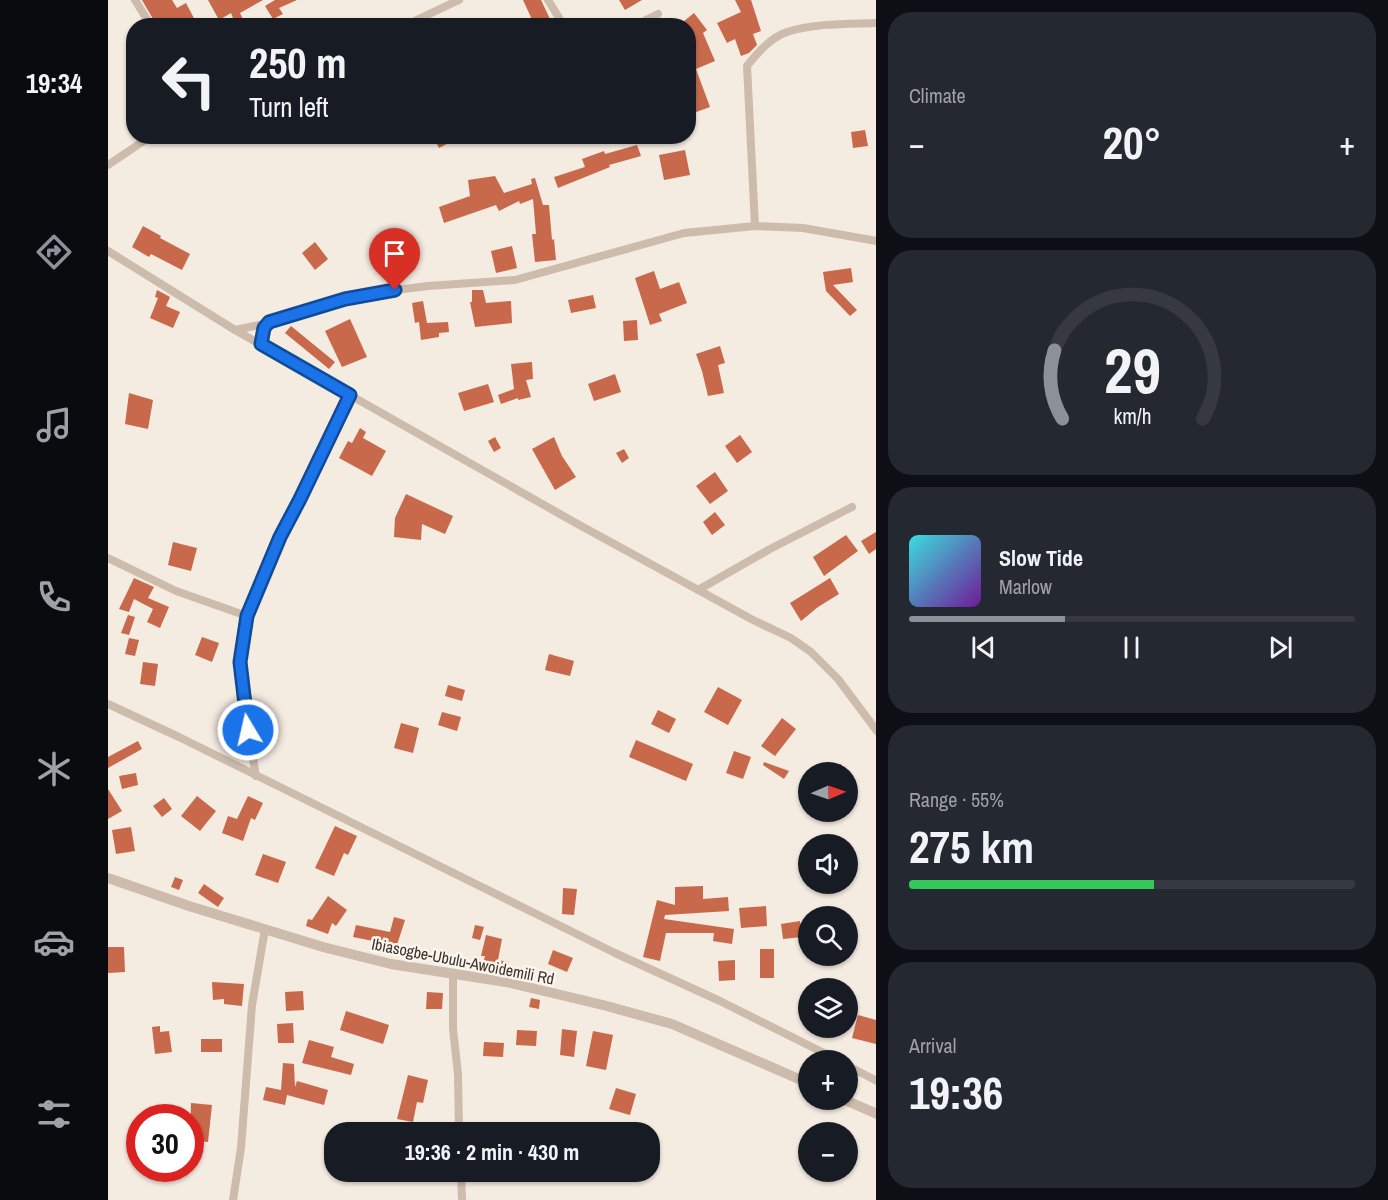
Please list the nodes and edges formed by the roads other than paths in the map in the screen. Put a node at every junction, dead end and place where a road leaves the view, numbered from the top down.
1 (135, 0) edge
2 (459, 0) edge
3 (548, 0) edge
4 (658, 14) dead end
5 (146, 18) edge
6 (421, 18) edge
7 (559, 18) edge
8 (650, 18) edge
9 (876, 23) edge
10 (138, 144) edge
11 (108, 165) edge
12 (755, 226) junction
13 (876, 241) edge
14 (108, 251) edge
15 (269, 322) junction
16 (235, 330) junction
17 (261, 344) junction
18 (350, 395) junction
19 (852, 507) dead end
20 (108, 558) edge
21 (698, 590) junction
22 (247, 616) junction
23 (108, 704) edge
24 (876, 731) edge
25 (256, 776) junction
26 (108, 878) edge
27 (266, 929) junction
28 (453, 973) junction
29 (819, 1050) edge
30 (858, 1071) edge
31 (798, 1079) edge
32 (876, 1081) edge
33 (858, 1106) edge
34 (876, 1114) edge
35 (459, 1122) edge
36 (461, 1182) edge
37 (233, 1200) edge
38 (462, 1200) edge

1 - 5 street
2 - 6 street
3 - 7 street
4 - 8 street
9 - 12 street
10 - 11 street
12 - 13 street
12 - 15 street
14 - 16 street
15 - 16 street
15 - 17 street
16 - 17 street
17 - 18 street
18 - 21 street
18 - 22 street
19 - 21 street
20 - 22 street
21 - 24 street
22 - 25 street
23 - 25 street
25 - 29 street
26 - 27 street, Ibiasogbe-Ubulu-Awoidemili Rd
27 - 28 street, Ibiasogbe-Ubulu-Awoidemili Rd
27 - 37 street
28 - 31 street, Ibiasogbe-Ubulu-Awoidemili Rd
28 - 35 street
30 - 32 street
33 - 34 street
36 - 38 street

